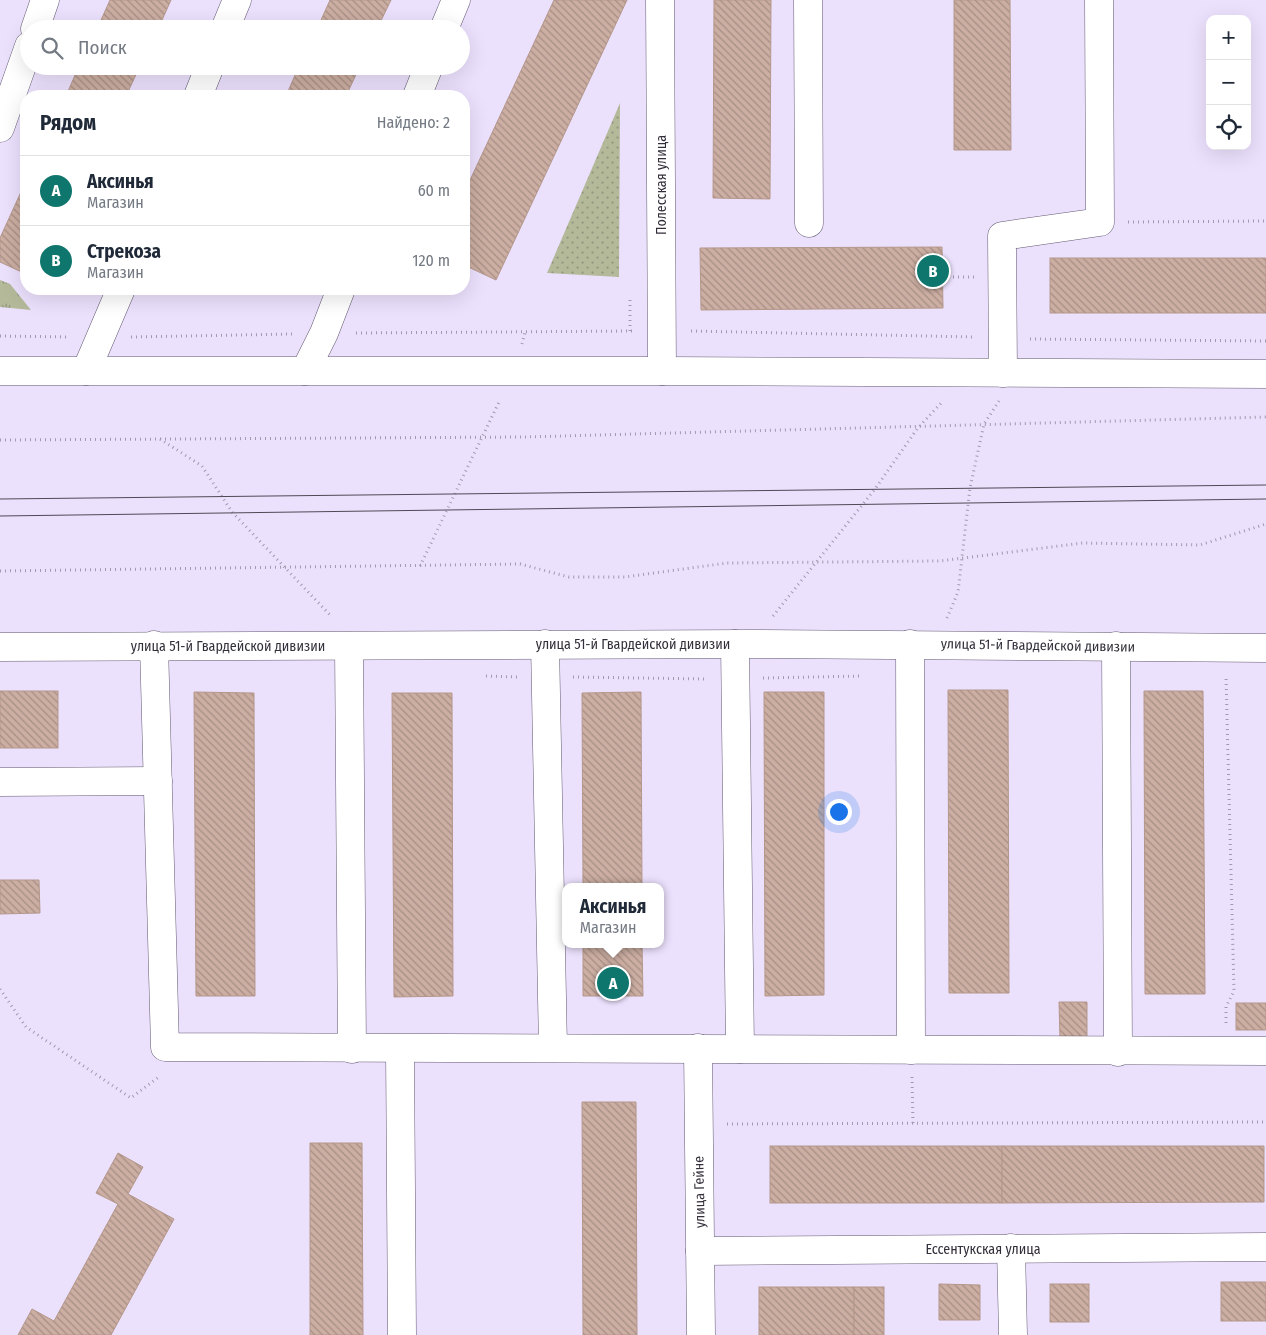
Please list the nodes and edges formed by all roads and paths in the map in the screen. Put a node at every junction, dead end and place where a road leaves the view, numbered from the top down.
1 (45, 0) edge
2 (236, 0) edge
3 (456, 0) edge
4 (660, 0) edge
5 (808, 0) edge
6 (1099, 0) edge
7 (38, 20) edge
8 (228, 20) edge
9 (448, 20) edge
10 (20, 71) edge
11 (206, 75) edge
12 (426, 75) edge
13 (200, 90) edge
14 (420, 90) edge
15 (0, 128) edge
16 (1266, 221) edge
17 (1100, 222) junction
18 (809, 223) dead end
19 (118, 295) edge
20 (339, 295) edge
21 (524, 332) dead end
22 (1039, 339) dead end
23 (0, 371) edge
24 (86, 371) junction
25 (305, 371) junction
26 (515, 371) junction
27 (662, 371) junction
28 (968, 372) junction
29 (1009, 373) junction
30 (1266, 374) edge
31 (1266, 417) edge
32 (984, 424) junction
33 (920, 426) junction
34 (481, 437) junction
35 (159, 438) junction
36 (0, 440) edge
37 (1266, 524) edge
38 (964, 558) junction
39 (816, 562) junction
40 (420, 566) junction
41 (286, 569) junction
42 (0, 571) edge
43 (545, 644) junction
44 (743, 644) junction
45 (923, 644) junction
46 (154, 645) junction
47 (354, 646) junction
48 (1116, 646) junction
49 (0, 647) edge
50 (1266, 648) edge
51 (1226, 676) dead end
52 (158, 781) junction
53 (0, 782) edge
54 (0, 989) edge
55 (352, 1048) junction
56 (552, 1048) junction
57 (698, 1048) junction
58 (400, 1049) junction
59 (740, 1049) junction
60 (912, 1050) junction
61 (1266, 1051) edge
62 (1118, 1052) junction
63 (1227, 1052) junction
64 (161, 1075) dead end
65 (1266, 1122) edge
66 (699, 1124) junction
67 (913, 1124) junction
68 (1266, 1247) edge
69 (1011, 1248) junction
70 (700, 1251) junction
71 (402, 1335) edge
72 (701, 1335) edge
73 (1013, 1335) edge

1 - 7 main road
2 - 8 main road
3 - 9 main road
4 - 27 main road, Полесская улица
5 - 18 main road
6 - 17 main road
10 - 15 main road
11 - 13 main road
12 - 14 main road
16 - 17 path
17 - 29 main road
19 - 24 main road
20 - 25 main road
21 - 26 path
22 - 29 path
23 - 24 main road
24 - 25 main road
25 - 26 main road
26 - 27 main road
26 - 34 path
27 - 28 main road
28 - 29 main road
28 - 33 path
29 - 30 main road
29 - 32 path
31 - 32 path
32 - 33 path
32 - 38 path
33 - 34 path
33 - 39 path
34 - 35 path
34 - 40 path
35 - 36 path
35 - 41 path
37 - 38 path
38 - 39 path
38 - 45 path
39 - 40 path
39 - 44 path
40 - 41 path
41 - 42 path
41 - 47 path
43 - 44 main road, улица 51-й Гвардейской дивизии
43 - 47 main road, улица 51-й Гвардейской дивизии
43 - 56 main road
44 - 45 main road, улица 51-й Гвардейской дивизии
44 - 59 main road
45 - 48 main road, улица 51-й Гвардейской дивизии
45 - 60 main road
46 - 47 main road, улица 51-й Гвардейской дивизии
46 - 49 main road, улица 51-й Гвардейской дивизии
46 - 52 main road
47 - 55 main road
48 - 50 main road, улица 51-й Гвардейской дивизии
48 - 62 main road
51 - 63 path
52 - 53 main road
52 - 55 main road
54 - 64 path
55 - 58 main road
56 - 57 main road
56 - 58 main road
57 - 59 main road
57 - 66 main road, улица Гейне
58 - 71 main road
59 - 60 main road
60 - 62 main road
60 - 67 path
61 - 63 main road
62 - 63 main road
65 - 67 path
66 - 67 path
66 - 70 main road, улица Гейне
68 - 69 main road, Ессентукская улица
69 - 70 main road, Ессентукская улица
69 - 73 main road
70 - 72 main road, улица Гейне

